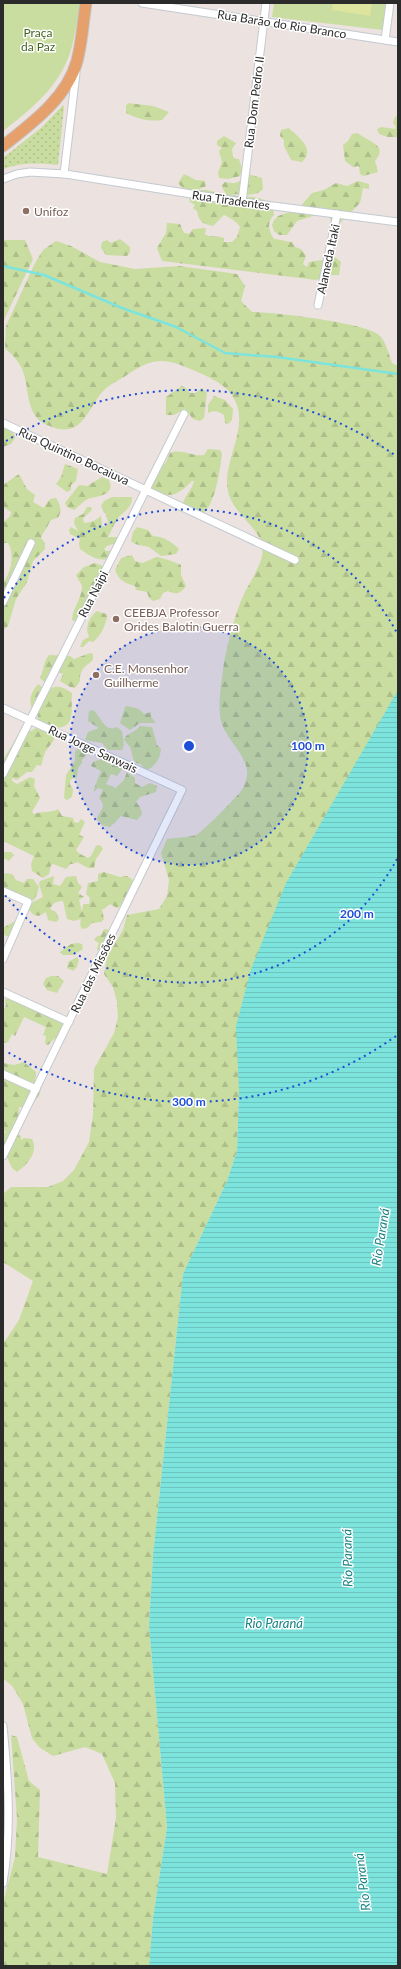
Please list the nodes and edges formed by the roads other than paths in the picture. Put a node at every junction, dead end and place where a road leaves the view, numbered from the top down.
1 (86, 3) edge
2 (142, 3) edge
3 (266, 3) edge
4 (390, 3) edge
5 (264, 21) junction
6 (385, 40) junction
7 (398, 42) edge
8 (77, 62) junction
9 (3, 146) edge
10 (64, 174) junction
11 (3, 179) edge
12 (242, 202) junction
13 (337, 214) junction
14 (398, 222) edge
15 (318, 305) dead end
16 (184, 414) dead end
17 (3, 423) edge
18 (145, 488) junction
19 (31, 543) dead end
20 (295, 560) dead end
21 (3, 602) edge
22 (3, 708) edge
23 (30, 720) junction
24 (3, 774) edge
25 (182, 790) joint
26 (3, 891) edge
27 (3, 959) edge
28 (3, 992) edge
29 (69, 1022) junction
30 (3, 1074) edge
31 (36, 1089) junction
32 (3, 1156) edge
33 (3, 1726) edge
34 (3, 1882) edge

1 - 8 main road
2 - 5 street, Rua Barão do Rio Branco
3 - 5 street, Rua Dom Pedro II
4 - 6 street
5 - 6 street, Rua Barão do Rio Branco
5 - 12 street, Rua Dom Pedro II
6 - 7 street, Rua Barão do Rio Branco
8 - 9 main road
8 - 10 street
10 - 11 street, Rua Tiradentes
10 - 12 street, Rua Tiradentes
12 - 13 street, Rua Tiradentes
13 - 14 street, Rua Tiradentes
13 - 15 street, Alameda Itaki
16 - 18 street, Rua Naipi
17 - 18 street, Rua Quintino Bocaiuva
18 - 20 street, Rua Quintino Bocaiuva
18 - 23 street, Rua Naipi
19 - 21 street
22 - 23 street, Rua Jorge Sanwais
23 - 24 street, Rua Naipi
23 - 25 street, Rua Jorge Sanwais
25 - 29 street, Rua das Missões
26 - 27 street
28 - 29 street
29 - 31 street, Rua das Missões
30 - 31 street
31 - 32 street, Rua das Missões
33 - 34 street

